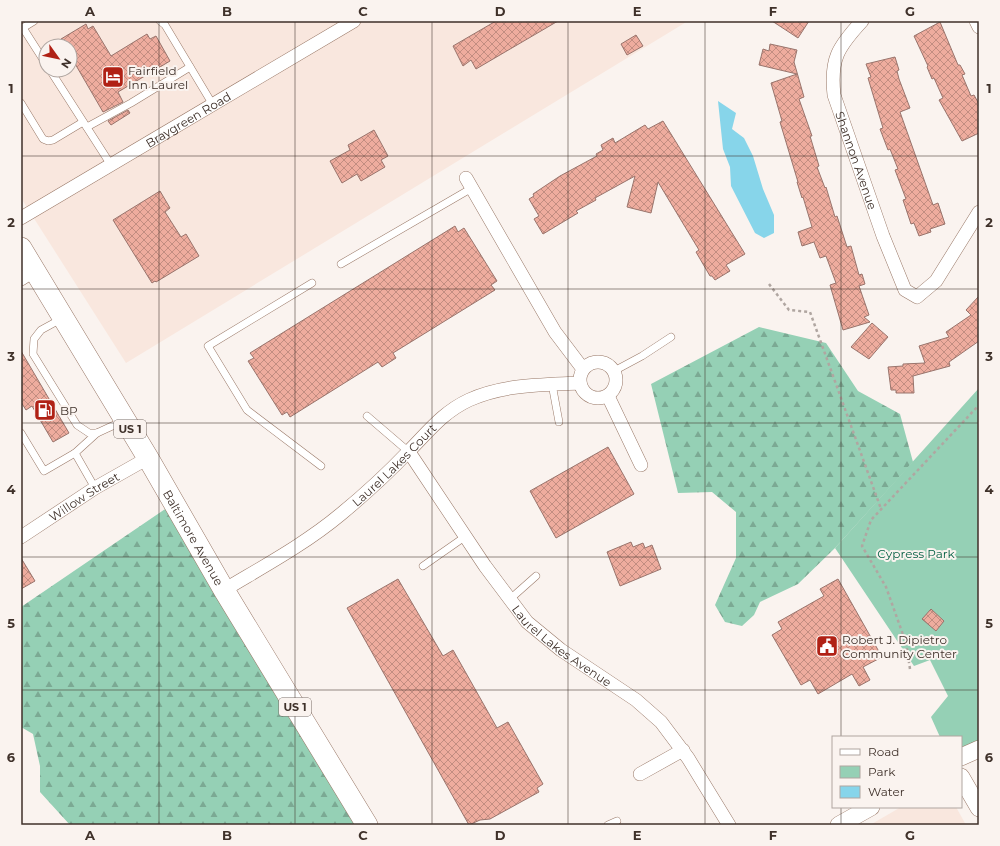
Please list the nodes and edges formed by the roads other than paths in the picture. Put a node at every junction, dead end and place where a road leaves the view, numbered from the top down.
1 (34, 21) edge
2 (160, 21) edge
3 (354, 21) edge
4 (862, 21) edge
5 (976, 21) edge
6 (979, 27) edge
7 (22, 28) edge
8 (38, 52) edge
9 (190, 67) junction
10 (55, 78) edge
11 (21, 103) edge
12 (213, 105) junction
13 (85, 124) junction
14 (112, 165) junction
15 (469, 183) joint
16 (979, 212) edge
17 (21, 218) edge
18 (21, 248) edge
19 (341, 264) dead end
20 (28, 275) edge
21 (312, 283) dead end
22 (64, 318) junction
23 (671, 337) dead end
24 (583, 369) junction
25 (614, 371) junction
26 (580, 383) junction
27 (552, 384) junction
28 (608, 396) junction
29 (367, 416) dead end
30 (125, 420) junction
31 (559, 422) dead end
32 (21, 433) edge
33 (97, 433) junction
34 (409, 452) junction
35 (75, 453) junction
36 (148, 458) junction
37 (641, 465) dead end
38 (321, 466) dead end
39 (95, 488) junction
40 (466, 536) junction
41 (21, 537) edge
42 (422, 566) dead end
43 (536, 576) dead end
44 (224, 590) junction
45 (509, 600) junction
46 (979, 749) edge
47 (683, 750) junction
48 (962, 757) edge
49 (640, 774) dead end
50 (962, 779) edge
51 (869, 808) edge
52 (979, 808) edge
53 (617, 821) dead end
54 (367, 825) edge
55 (608, 825) edge
56 (729, 825) edge
57 (838, 825) edge

1 - 7 lane
2 - 9 lane
3 - 12 street, Braygreen Road
4 - 16 street, Shannon Avenue
5 - 6 street
7 - 8 lane
9 - 12 lane
9 - 13 lane
10 - 13 lane
11 - 13 lane
12 - 14 street, Braygreen Road
13 - 14 lane
14 - 17 street, Braygreen Road
15 - 19 lane
15 - 24 street
18 - 20 main road, Baltimore Avenue / US 1
20 - 22 main road, Baltimore Avenue / US 1
21 - 38 lane
22 - 30 main road, Baltimore Avenue / US 1
22 - 33 lane
23 - 25 lane
24 - 25 street
24 - 26 street
25 - 28 street
26 - 27 street, Laurel Lakes Court
26 - 28 street
27 - 31 lane
27 - 34 street, Laurel Lakes Court
28 - 37 street
29 - 34 lane
30 - 33 lane
30 - 36 main road, Baltimore Avenue / US 1
32 - 35 lane
33 - 35 lane
34 - 40 street, Laurel Lakes Avenue
34 - 44 street, Laurel Lakes Court
35 - 39 lane
36 - 39 street, Willow Street
36 - 44 main road, Baltimore Avenue / US 1
39 - 41 street, Willow Street
40 - 42 lane
40 - 45 street, Laurel Lakes Avenue
43 - 45 lane
44 - 54 main road, Baltimore Avenue / US 1
45 - 47 street, Laurel Lakes Avenue
46 - 48 street
47 - 49 street
47 - 56 street, Laurel Lakes Avenue
50 - 52 street
51 - 57 street
53 - 55 lane

